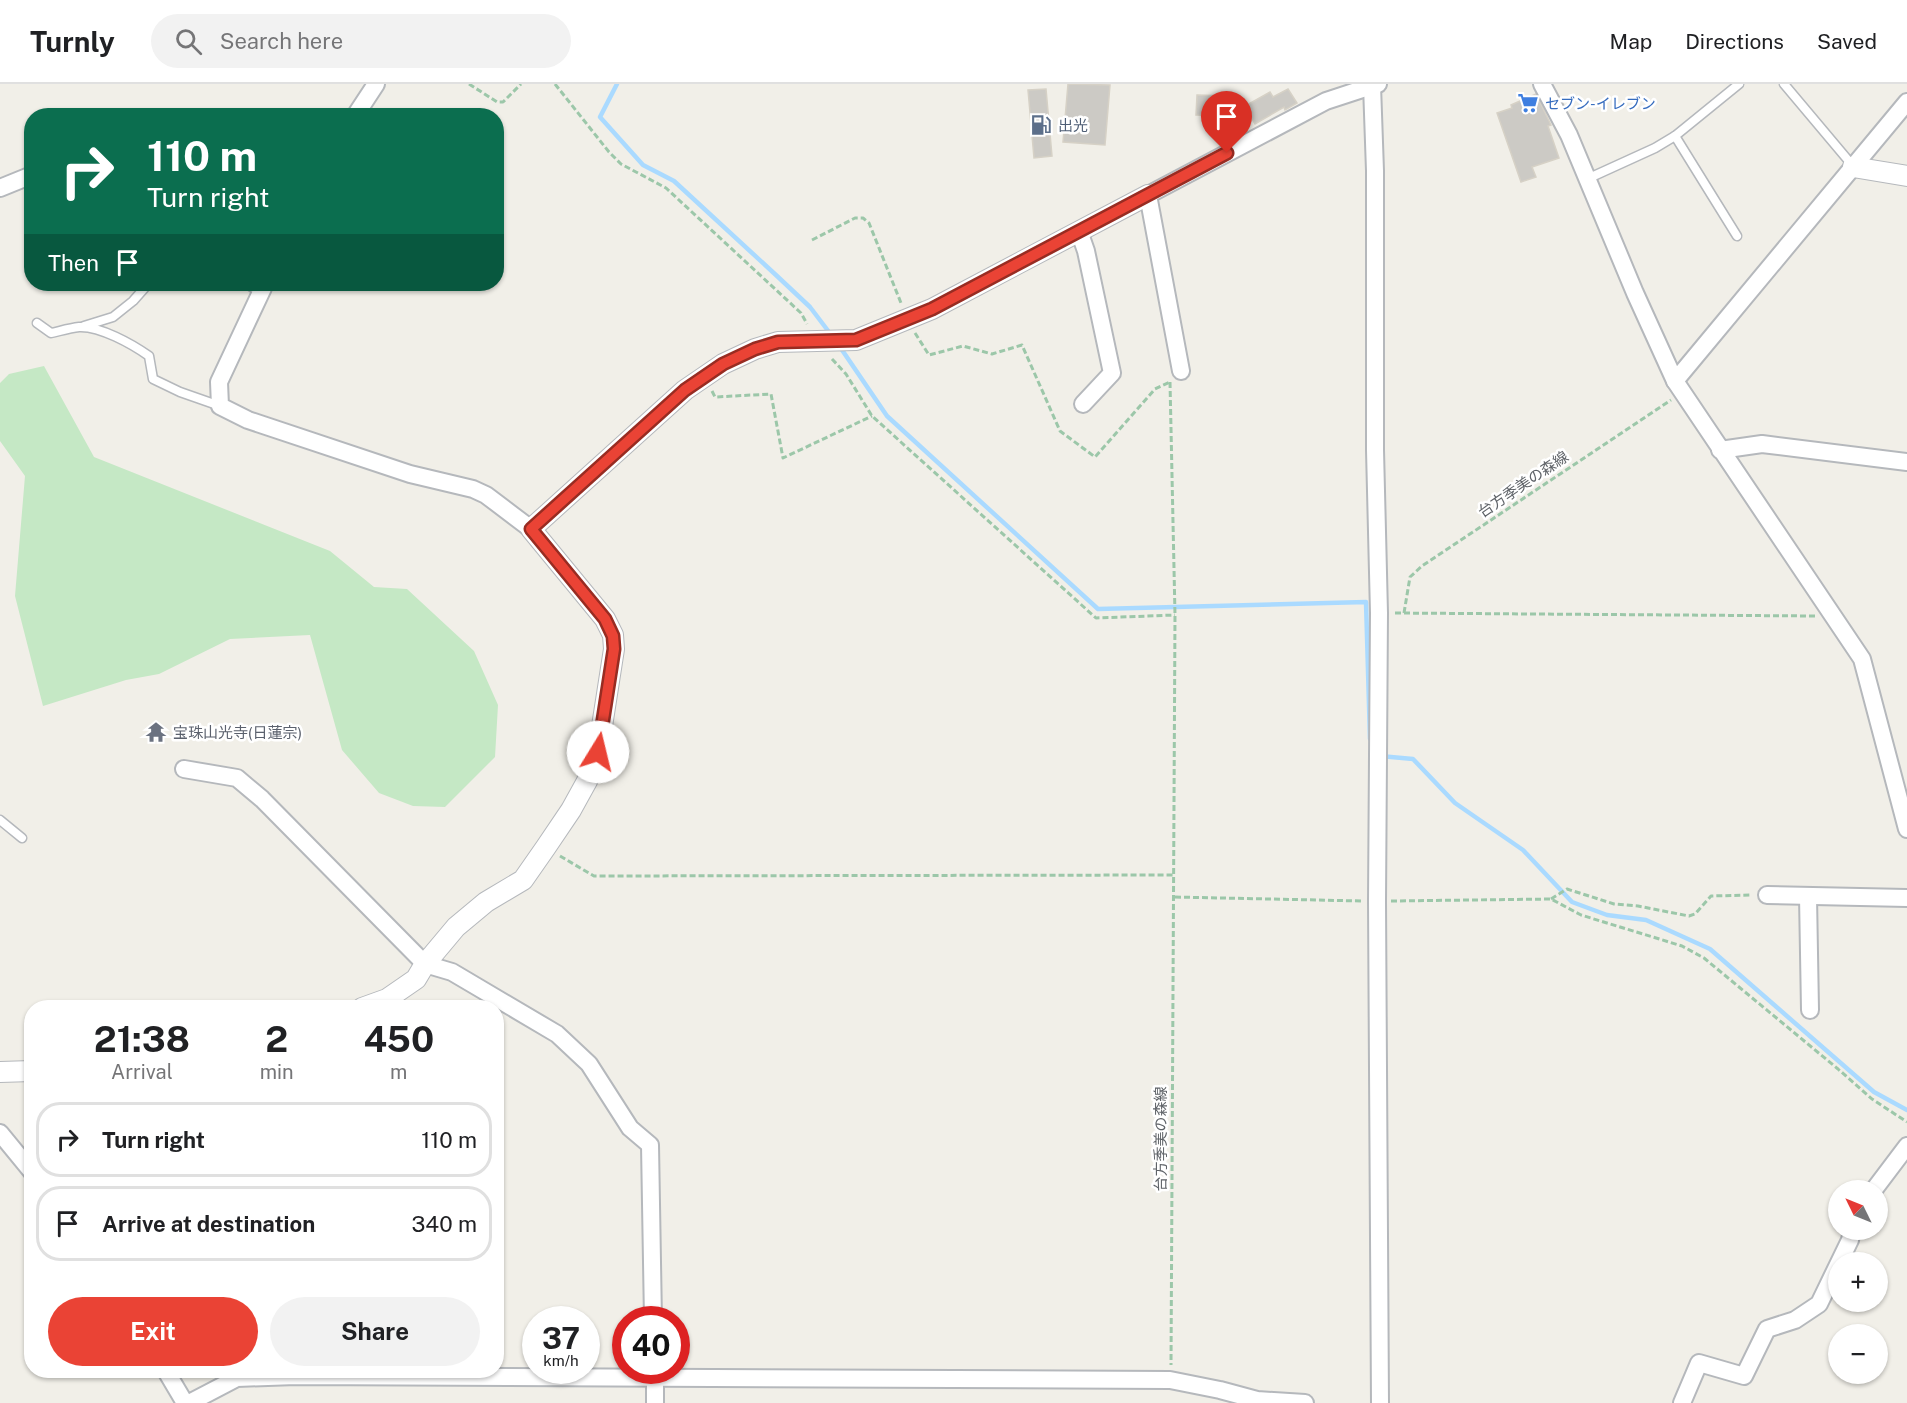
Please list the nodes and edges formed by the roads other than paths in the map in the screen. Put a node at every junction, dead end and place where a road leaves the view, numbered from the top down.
1 (376, 84) edge
2 (1378, 84) edge
3 (1542, 84) edge
4 (1739, 84) edge
5 (1784, 84) edge
6 (1372, 85) edge
7 (1324, 92) edge
8 (1907, 102) edge
9 (360, 108) edge
10 (1675, 136) junction
11 (1853, 166) junction
12 (1907, 176) edge
13 (24, 178) edge
14 (1587, 179) junction
15 (0, 188) edge
16 (1148, 195) junction
17 (1078, 231) junction
18 (1737, 236) dead end
19 (142, 291) edge
20 (258, 291) edge
21 (37, 323) dead end
22 (81, 327) junction
23 (1175, 377) road end
24 (1678, 386) junction
25 (1083, 404) dead end
26 (220, 406) junction
27 (1720, 450) junction
28 (1907, 462) edge
29 (531, 529) junction
30 (184, 769) dead end
31 (0, 820) edge
32 (1907, 829) edge
33 (22, 838) dead end
34 (1767, 895) road end
35 (1808, 896) junction
36 (1907, 898) edge
37 (425, 964) junction
38 (384, 1000) edge
39 (499, 1000) edge
40 (504, 1003) edge
41 (1810, 1010) dead end
42 (24, 1071) edge
43 (0, 1072) edge
44 (0, 1133) edge
45 (1907, 1146) edge
46 (24, 1162) edge
47 (1881, 1180) edge
48 (1850, 1240) edge
49 (654, 1306) edge
50 (612, 1374) edge
51 (690, 1374) edge
52 (504, 1375) edge
53 (171, 1378) edge
54 (237, 1378) edge
55 (655, 1384) edge
56 (187, 1403) edge
57 (655, 1403) edge
58 (1305, 1403) edge
59 (1380, 1403) edge
60 (1682, 1403) edge

1 - 9 street
2 - 6 street
3 - 14 street
4 - 10 lane
5 - 11 lane
6 - 7 street
6 - 59 street
7 - 16 street
8 - 11 street
10 - 14 lane
10 - 18 lane
11 - 12 street
11 - 24 street
13 - 15 street
14 - 24 street
16 - 17 street
16 - 23 street
17 - 25 street
17 - 29 street
19 - 22 lane
20 - 26 street
21 - 22 lane
22 - 26 lane
24 - 27 street
26 - 29 street
27 - 28 street
27 - 32 street
29 - 37 street
30 - 37 street
31 - 33 lane
34 - 35 street
35 - 36 street
35 - 41 street
37 - 38 street
37 - 39 street
40 - 49 street
42 - 43 street
44 - 46 street
45 - 47 street
48 - 60 street
50 - 52 street
51 - 58 street
53 - 56 street
54 - 56 street
55 - 57 street

